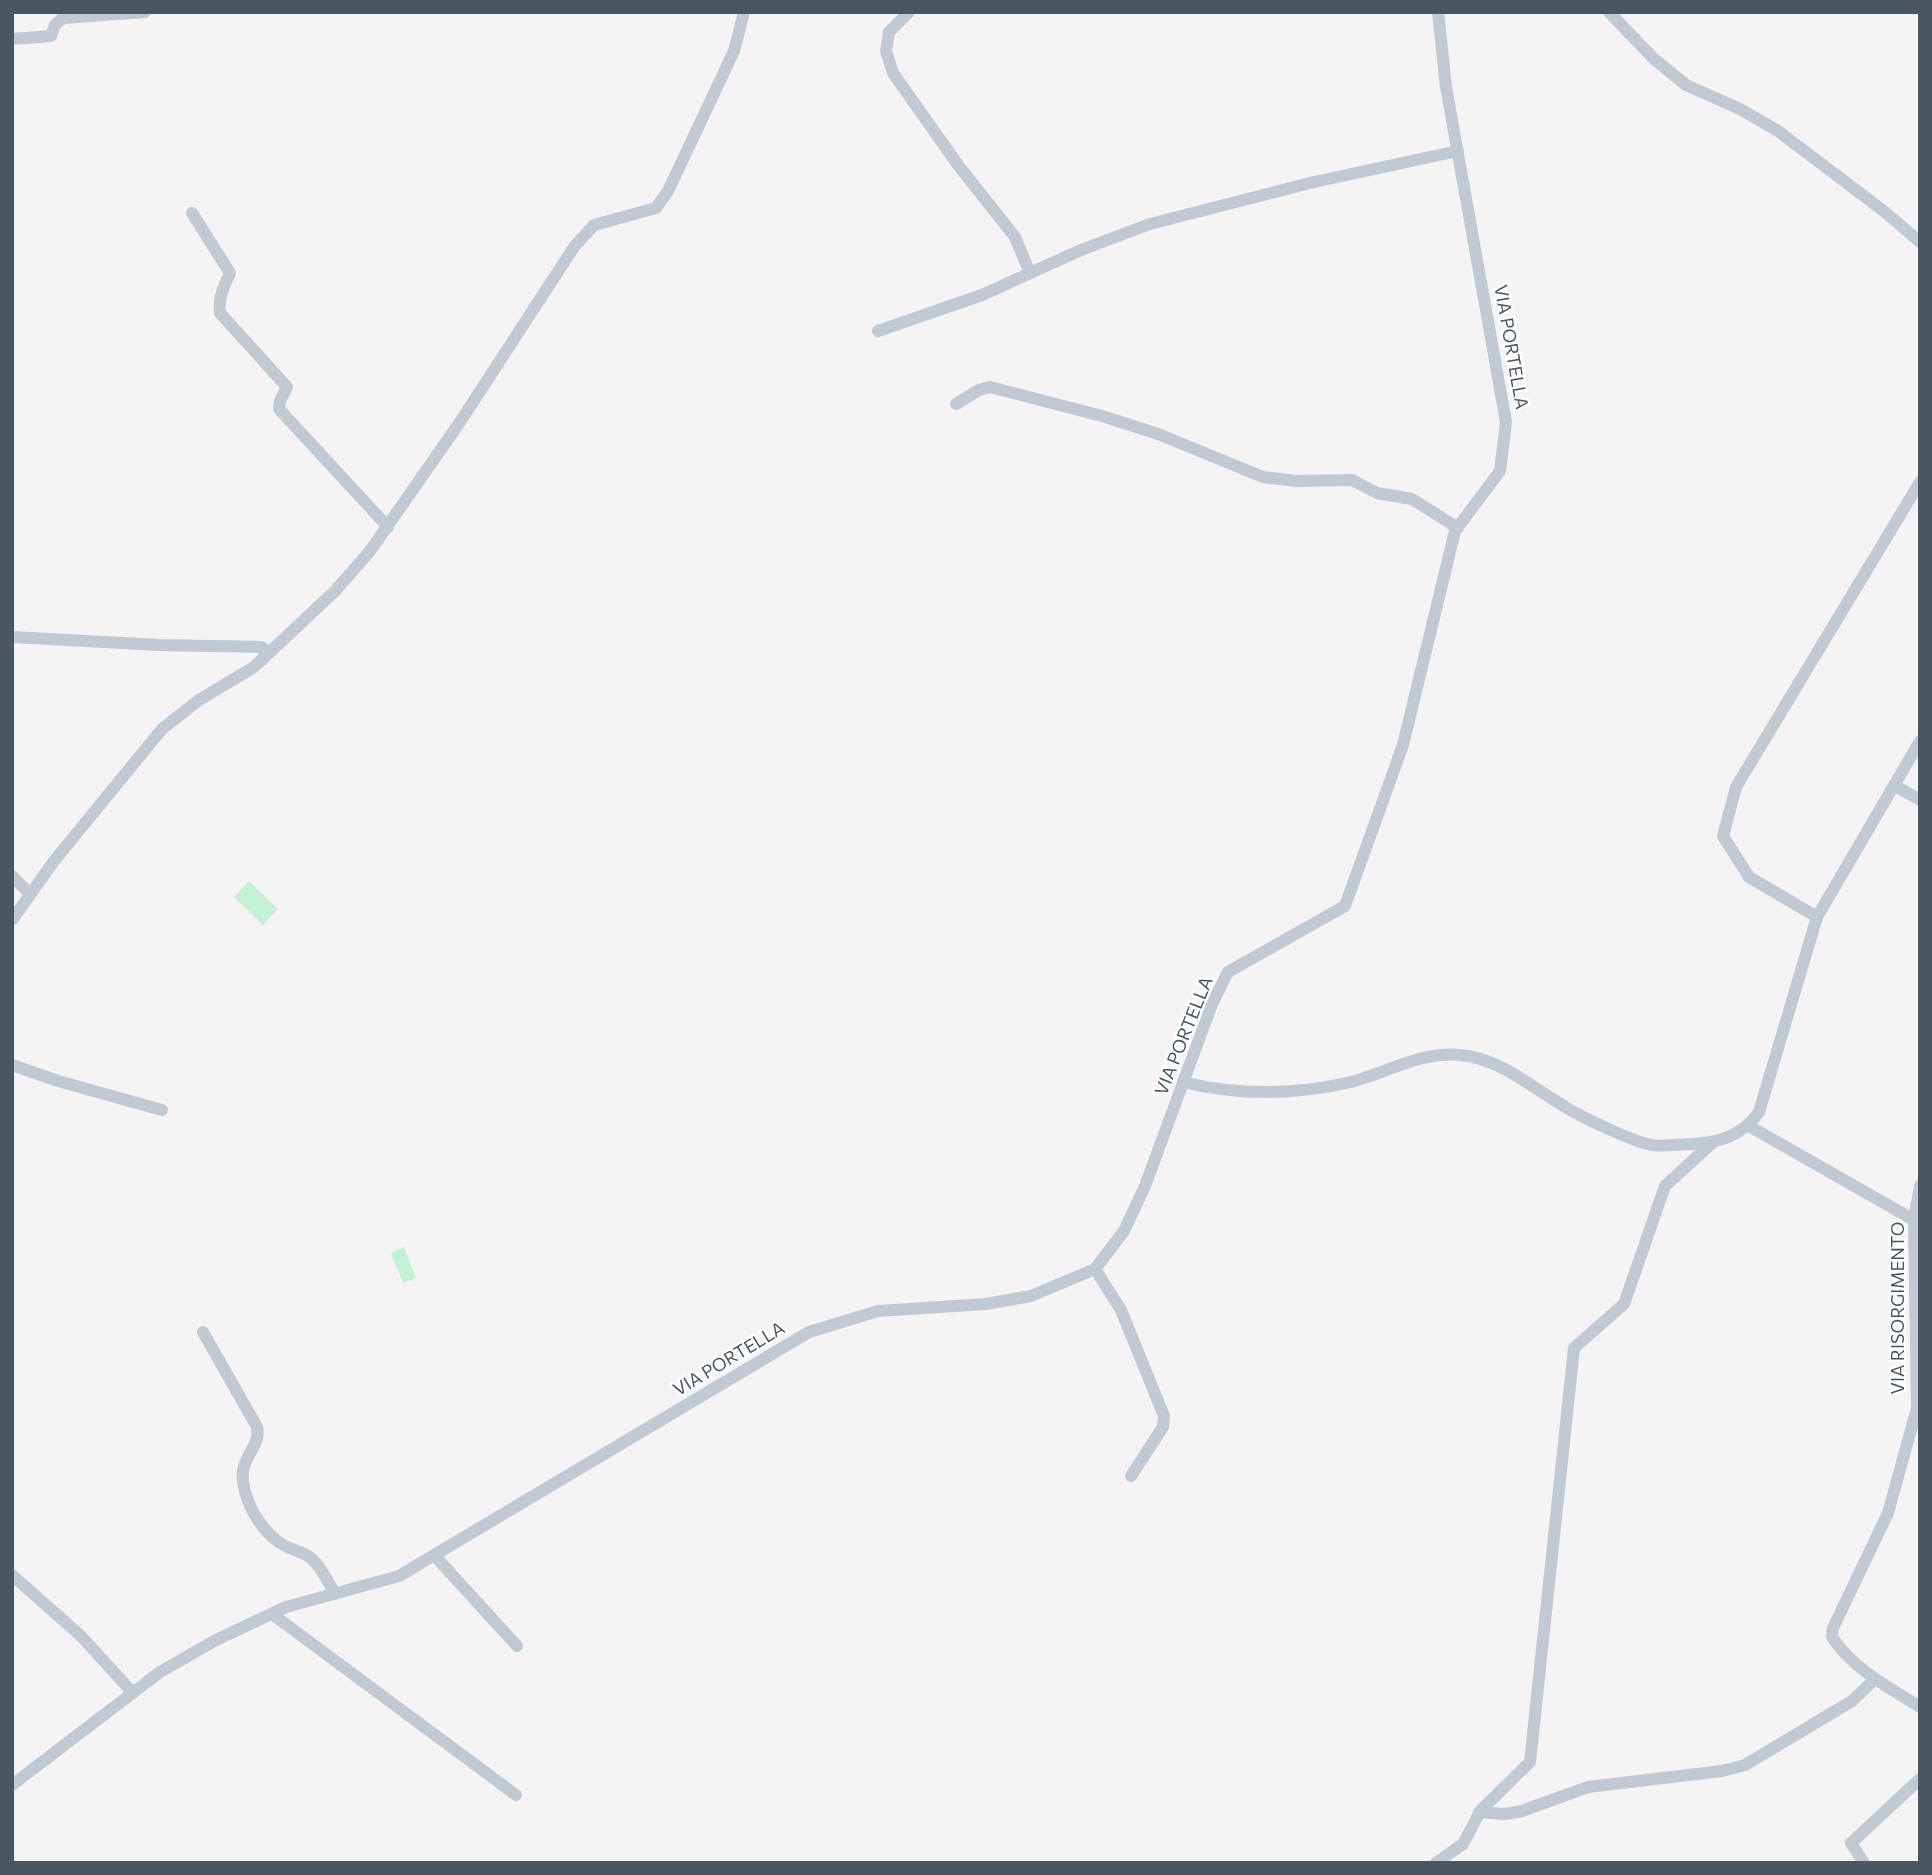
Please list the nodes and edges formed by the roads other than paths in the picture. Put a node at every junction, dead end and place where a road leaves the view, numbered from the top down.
1 (145, 12) edge
2 (744, 12) edge
3 (909, 12) edge
4 (1438, 12) edge
5 (1609, 12) edge
6 (12, 39) edge
7 (1458, 151) junction
8 (192, 213) dead end
9 (1920, 242) edge
10 (1030, 273) junction
11 (878, 331) dead end
12 (956, 404) dead end
13 (1920, 482) edge
14 (388, 527) junction
15 (1458, 528) junction
16 (12, 637) edge
17 (264, 656) junction
18 (1920, 741) edge
19 (1894, 786) junction
20 (1920, 800) edge
21 (12, 876) edge
22 (30, 894) junction
23 (1817, 917) junction
24 (12, 920) edge
25 (12, 1065) edge
26 (1183, 1082) junction
27 (162, 1110) dead end
28 (1749, 1126) junction
29 (1712, 1143) junction
30 (1920, 1186) edge
31 (1914, 1220) junction
32 (1096, 1269) junction
33 (203, 1332) dead end
34 (1131, 1476) dead end
35 (434, 1555) junction
36 (12, 1576) edge
37 (335, 1594) junction
38 (272, 1614) junction
39 (517, 1646) dead end
40 (1875, 1679) junction
41 (133, 1693) junction
42 (1920, 1707) edge
43 (1920, 1779) edge
44 (12, 1785) edge
45 (516, 1795) dead end
46 (1479, 1812) junction
47 (1436, 1863) edge
48 (1864, 1863) edge

1 - 6 street
2 - 14 street
3 - 10 street
4 - 7 street, VIA PORTELLA
5 - 9 street
7 - 10 street
7 - 15 street, VIA PORTELLA
8 - 14 street
10 - 11 street
12 - 15 street
13 - 23 street
14 - 17 street
15 - 26 street, VIA PORTELLA
16 - 17 street
17 - 22 street
18 - 19 street
19 - 20 street
19 - 23 street
21 - 22 street
22 - 24 street
23 - 28 street
25 - 27 street
26 - 29 street
26 - 32 street, VIA PORTELLA
28 - 29 street
28 - 31 street
29 - 46 street
30 - 31 street, VIA RISORGIMENTO
31 - 40 street, VIA RISORGIMENTO
32 - 34 street
32 - 35 street, VIA PORTELLA
33 - 37 street
35 - 37 street, VIA PORTELLA
35 - 39 street
36 - 41 street
37 - 38 street, VIA PORTELLA
38 - 41 street, VIA PORTELLA
38 - 45 street
40 - 42 street, VIA RISORGIMENTO
40 - 46 street
41 - 44 street, VIA PORTELLA
43 - 48 street
46 - 47 street

